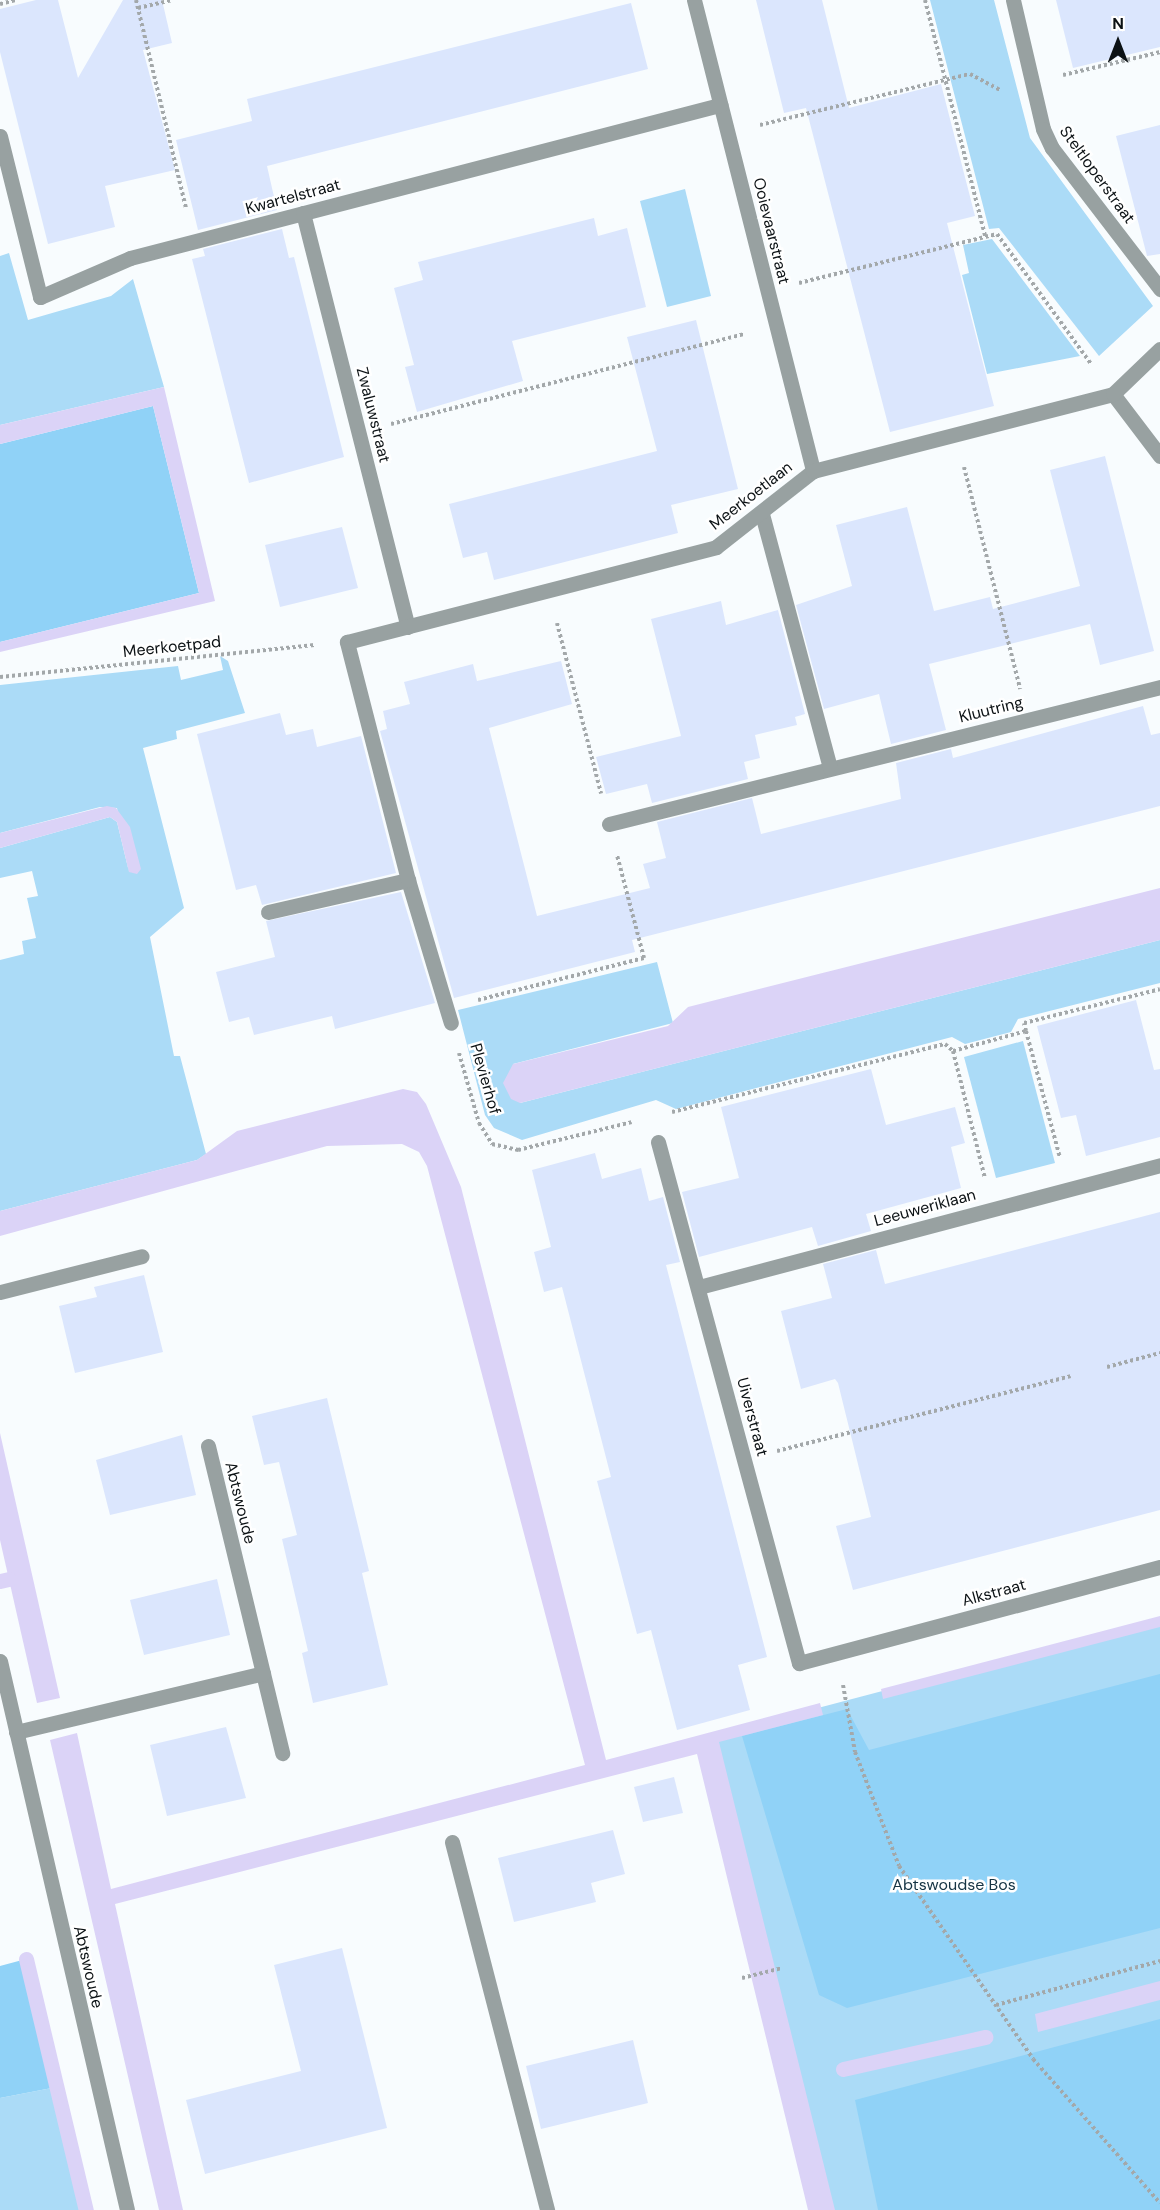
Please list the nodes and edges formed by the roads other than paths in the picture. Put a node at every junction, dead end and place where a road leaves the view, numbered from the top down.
1 (694, 0) edge
2 (1013, 0) edge
3 (720, 105) junction
4 (0, 136) edge
5 (303, 213) junction
6 (1160, 289) edge
7 (1160, 349) edge
8 (1113, 394) junction
9 (1160, 456) edge
10 (813, 471) junction
11 (762, 514) junction
12 (408, 627) junction
13 (1160, 687) edge
14 (830, 768) junction
15 (609, 824) road end
16 (408, 880) junction
17 (268, 912) dead end
18 (451, 1023) road end
19 (658, 1142) road end
20 (1160, 1165) edge
21 (142, 1256) dead end
22 (699, 1287) junction
23 (0, 1292) edge
24 (208, 1446) dead end
25 (1160, 1568) edge
26 (838, 1653) joint
27 (0, 1661) edge
28 (263, 1673) junction
29 (16, 1732) junction
30 (282, 1753) dead end
31 (452, 1842) dead end
32 (127, 2210) edge
33 (547, 2210) edge

1 - 3 street, Ooievaarstraat
2 - 6 street, Steltloperstraat
3 - 5 street, Kwartelstraat
3 - 10 street, Ooievaarstraat
4 - 5 street, Kwartelstraat
5 - 12 street, Zwaluwstraat
7 - 8 street, Meerkoetlaan
8 - 9 street
8 - 10 street, Meerkoetlaan
10 - 11 street, Meerkoetlaan
11 - 12 street, Meerkoetlaan
11 - 14 street
12 - 16 street, Meerkoetlaan
13 - 14 street, Kluutring
14 - 15 street, Kluutring
16 - 17 street
16 - 18 street
19 - 22 street, Uiverstraat
20 - 22 street, Leeuweriklaan
21 - 23 street
22 - 26 street, Uiverstraat
24 - 28 street, Abtswoude
25 - 26 street, Alkstraat
27 - 29 street, Abtswoude
28 - 29 street
28 - 30 street, Abtswoude
29 - 32 street, Abtswoude
31 - 33 street

